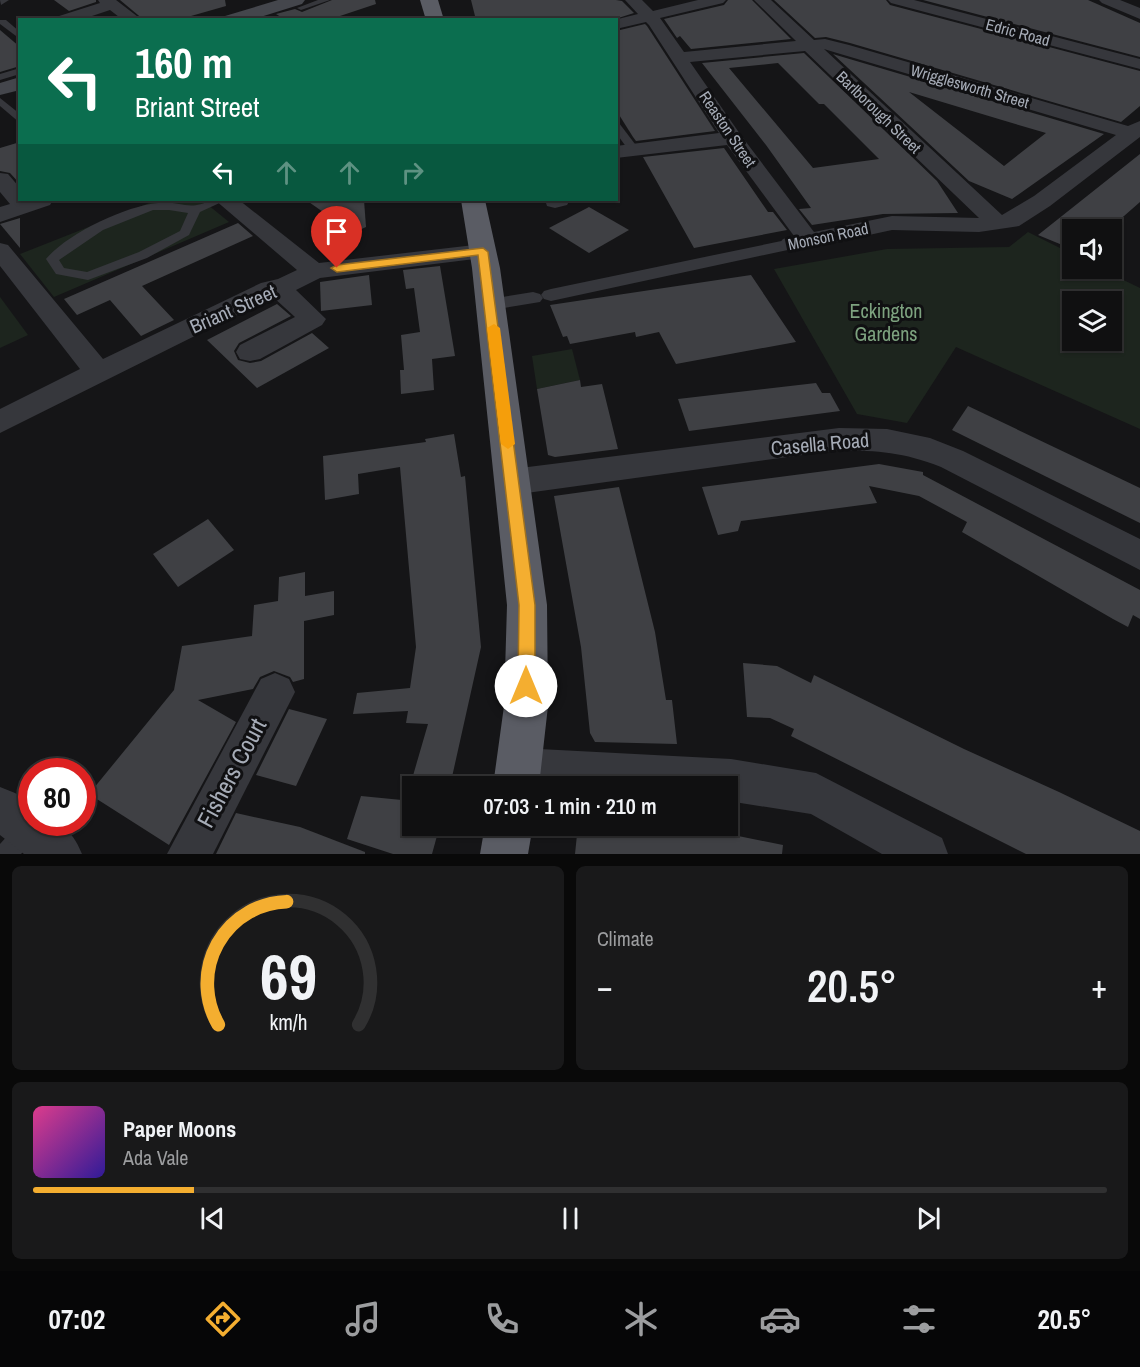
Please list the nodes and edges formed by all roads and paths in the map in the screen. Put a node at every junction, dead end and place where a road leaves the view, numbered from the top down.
1 (326, 0) edge
2 (429, 0) edge
3 (633, 0) edge
4 (718, 0) edge
5 (762, 0) edge
6 (896, 0) edge
7 (1107, 0) edge
8 (109, 2) edge
9 (299, 5) edge
10 (1140, 14) edge
11 (649, 17) junction
12 (67, 18) edge
13 (131, 18) edge
14 (240, 18) edge
15 (434, 18) edge
16 (3, 22) dead end
17 (618, 24) edge
18 (18, 35) edge
19 (810, 45) junction
20 (679, 58) junction
21 (1140, 64) edge
22 (18, 72) edge
23 (0, 77) edge
24 (18, 84) edge
25 (0, 89) edge
26 (0, 101) edge
27 (18, 118) edge
28 (1135, 130) edge
29 (618, 131) edge
30 (732, 138) junction
31 (625, 151) edge
32 (0, 178) edge
33 (18, 192) edge
34 (218, 201) edge
35 (227, 201) edge
36 (473, 201) edge
37 (33, 203) edge
38 (195, 210) junction
39 (0, 215) edge
40 (997, 223) junction
41 (800, 243) junction
42 (0, 249) edge
43 (483, 252) junction
44 (314, 271) junction
45 (277, 287) junction
46 (491, 304) junction
47 (249, 352) dead end
48 (98, 372) junction
49 (0, 422) edge
50 (512, 482) junction
51 (1140, 555) edge
52 (274, 692) dead end
53 (518, 776) edge
54 (738, 781) edge
55 (507, 836) edge
56 (189, 854) edge
57 (504, 854) edge
58 (926, 854) edge

1 - 9 lane
2 - 15 highway
3 - 11 street, Reaston Street
4 - 11 street
5 - 19 street, Barlborough Street
6 - 21 street, Edric Road
7 - 10 street
8 - 12 street
8 - 13 street
9 - 14 main road
11 - 17 street
11 - 20 street, Reaston Street
16 - 18 lane
19 - 20 street, Wrigglesworth Street
19 - 28 street, Wrigglesworth Street
19 - 40 street, Barlborough Street
20 - 30 street, Reaston Street
22 - 23 lane
24 - 25 main road
26 - 27 lane
28 - 40 street, Monson Road
29 - 31 lane
30 - 31 street
30 - 41 street, Reaston Street
32 - 33 street
34 - 38 lane
35 - 44 street
36 - 43 highway
37 - 39 street
38 - 38 lane
40 - 41 street, Monson Road
41 - 46 street, Monson Road
42 - 48 street
43 - 44 street, Briant Street
43 - 46 highway
44 - 45 street, Briant Street
45 - 47 street
45 - 48 street, Briant Street
46 - 50 highway
48 - 49 street, Briant Street
50 - 51 street, Casella Road
50 - 53 highway
52 - 56 street, Fishers Court
54 - 58 street
55 - 57 highway

